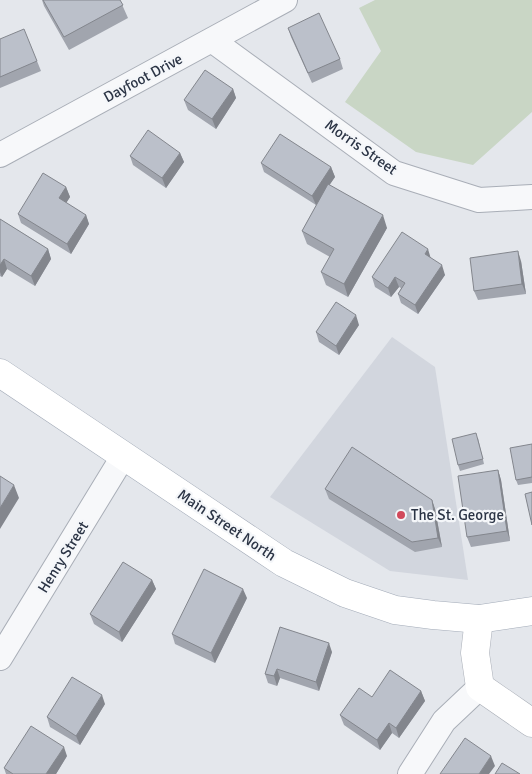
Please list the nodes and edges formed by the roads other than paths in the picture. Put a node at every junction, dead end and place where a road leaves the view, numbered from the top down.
1 (285, 0) edge
2 (213, 40) junction
3 (0, 155) edge
4 (532, 197) edge
5 (0, 373) edge
6 (124, 455) junction
7 (532, 611) edge
8 (479, 619) junction
9 (0, 658) edge
10 (480, 687) junction
11 (532, 723) edge
12 (410, 774) edge

1 - 2 street, Dayfoot Drive
2 - 3 street, Dayfoot Drive
2 - 4 street, Morris Street
5 - 6 main road, Main Street North
6 - 8 main road, Main Street North
6 - 9 street, Henry Street
7 - 8 main road, Main Street North
8 - 10 main road
10 - 11 main road
10 - 12 street

